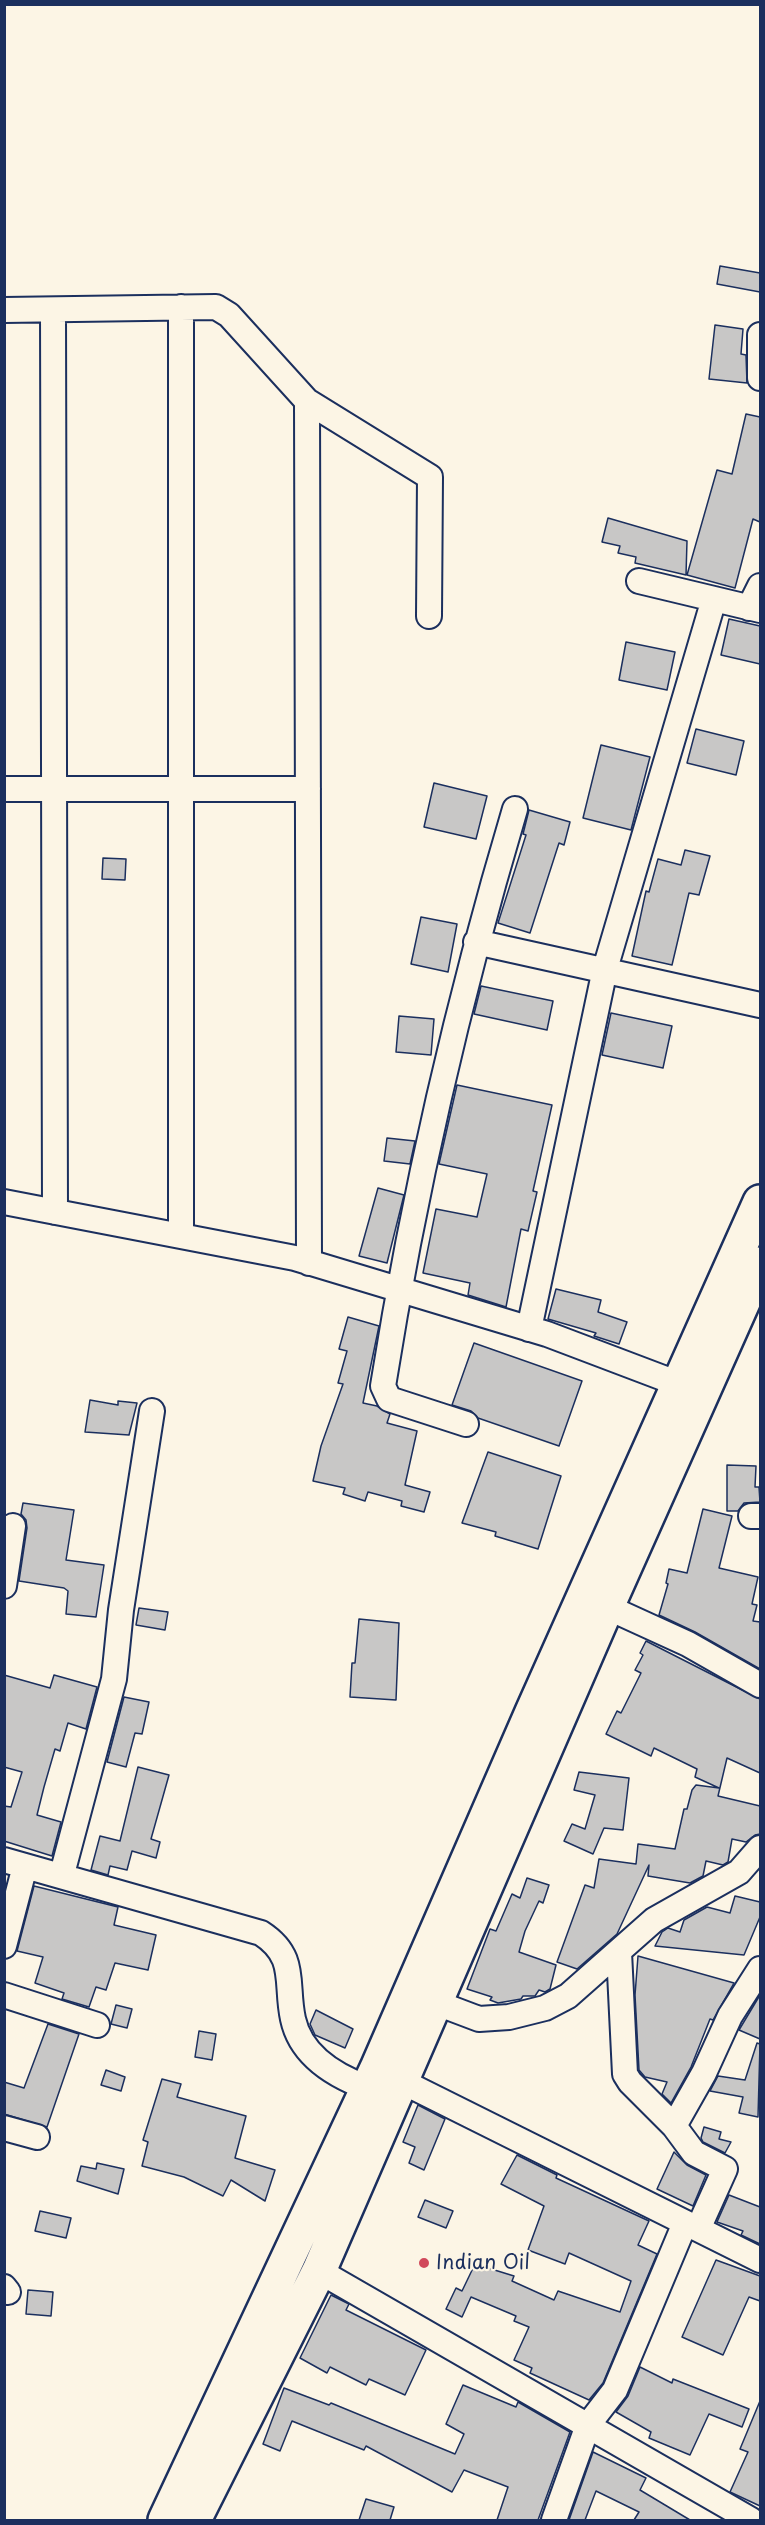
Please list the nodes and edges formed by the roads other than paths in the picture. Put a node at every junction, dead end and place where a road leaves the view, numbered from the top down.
1 (181, 307) junction
2 (4, 310) edge
3 (53, 310) junction
4 (760, 335) edge
5 (760, 378) edge
6 (307, 401) junction
7 (639, 581) dead end
8 (760, 586) edge
9 (714, 599) junction
10 (755, 609) edge
11 (429, 616) dead end
12 (4, 789) edge
13 (54, 789) junction
14 (181, 789) junction
15 (308, 789) junction
16 (515, 809) dead end
17 (476, 942) junction
18 (606, 969) junction
19 (760, 1005) edge
20 (4, 1202) edge
21 (760, 1202) edge
22 (55, 1212) junction
23 (181, 1236) junction
24 (309, 1263) junction
25 (760, 1264) edge
26 (398, 1291) junction
27 (530, 1329) junction
28 (679, 1384) junction
29 (152, 1411) dead end
30 (466, 1424) dead end
31 (13, 1526) dead end
32 (4, 1586) edge
33 (607, 1607) junction
34 (760, 1685) edge
35 (760, 1848) edge
36 (15, 1863) edge
37 (62, 1875) junction
38 (4, 1946) edge
39 (619, 1952) junction
40 (760, 1969) edge
41 (4, 1995) edge
42 (434, 2002) junction
43 (97, 2025) dead end
44 (382, 2079) junction
45 (674, 2126) junction
46 (4, 2128) edge
47 (37, 2137) dead end
48 (692, 2226) junction
49 (760, 2260) edge
50 (319, 2271) junction
51 (588, 2425) junction
52 (165, 2520) edge
53 (194, 2520) edge
54 (554, 2520) edge
55 (751, 2520) edge

1 - 3 street
1 - 6 street
1 - 14 street
2 - 3 street
3 - 13 street
4 - 5 street
6 - 11 street
6 - 15 street
7 - 9 street
8 - 10 street
9 - 10 street
9 - 18 street
12 - 13 street
13 - 14 street
13 - 22 street
14 - 15 street
14 - 23 street
15 - 24 street
16 - 17 street
17 - 18 street
17 - 26 street
18 - 19 street
18 - 27 street
20 - 22 street
21 - 28 highway
22 - 23 street
23 - 24 street
24 - 26 street
25 - 33 highway
26 - 27 street
26 - 30 street
27 - 28 street
28 - 44 highway
29 - 37 street
31 - 32 street
33 - 34 street
33 - 42 highway
35 - 39 street
36 - 37 street
36 - 38 street
37 - 44 street
39 - 42 street
39 - 45 street
40 - 45 street
41 - 43 street
42 - 44 highway
44 - 48 street
44 - 50 highway
44 - 52 highway
45 - 48 street
46 - 47 street
48 - 49 street
48 - 51 street
50 - 51 street
50 - 53 highway
51 - 54 street
51 - 55 street

